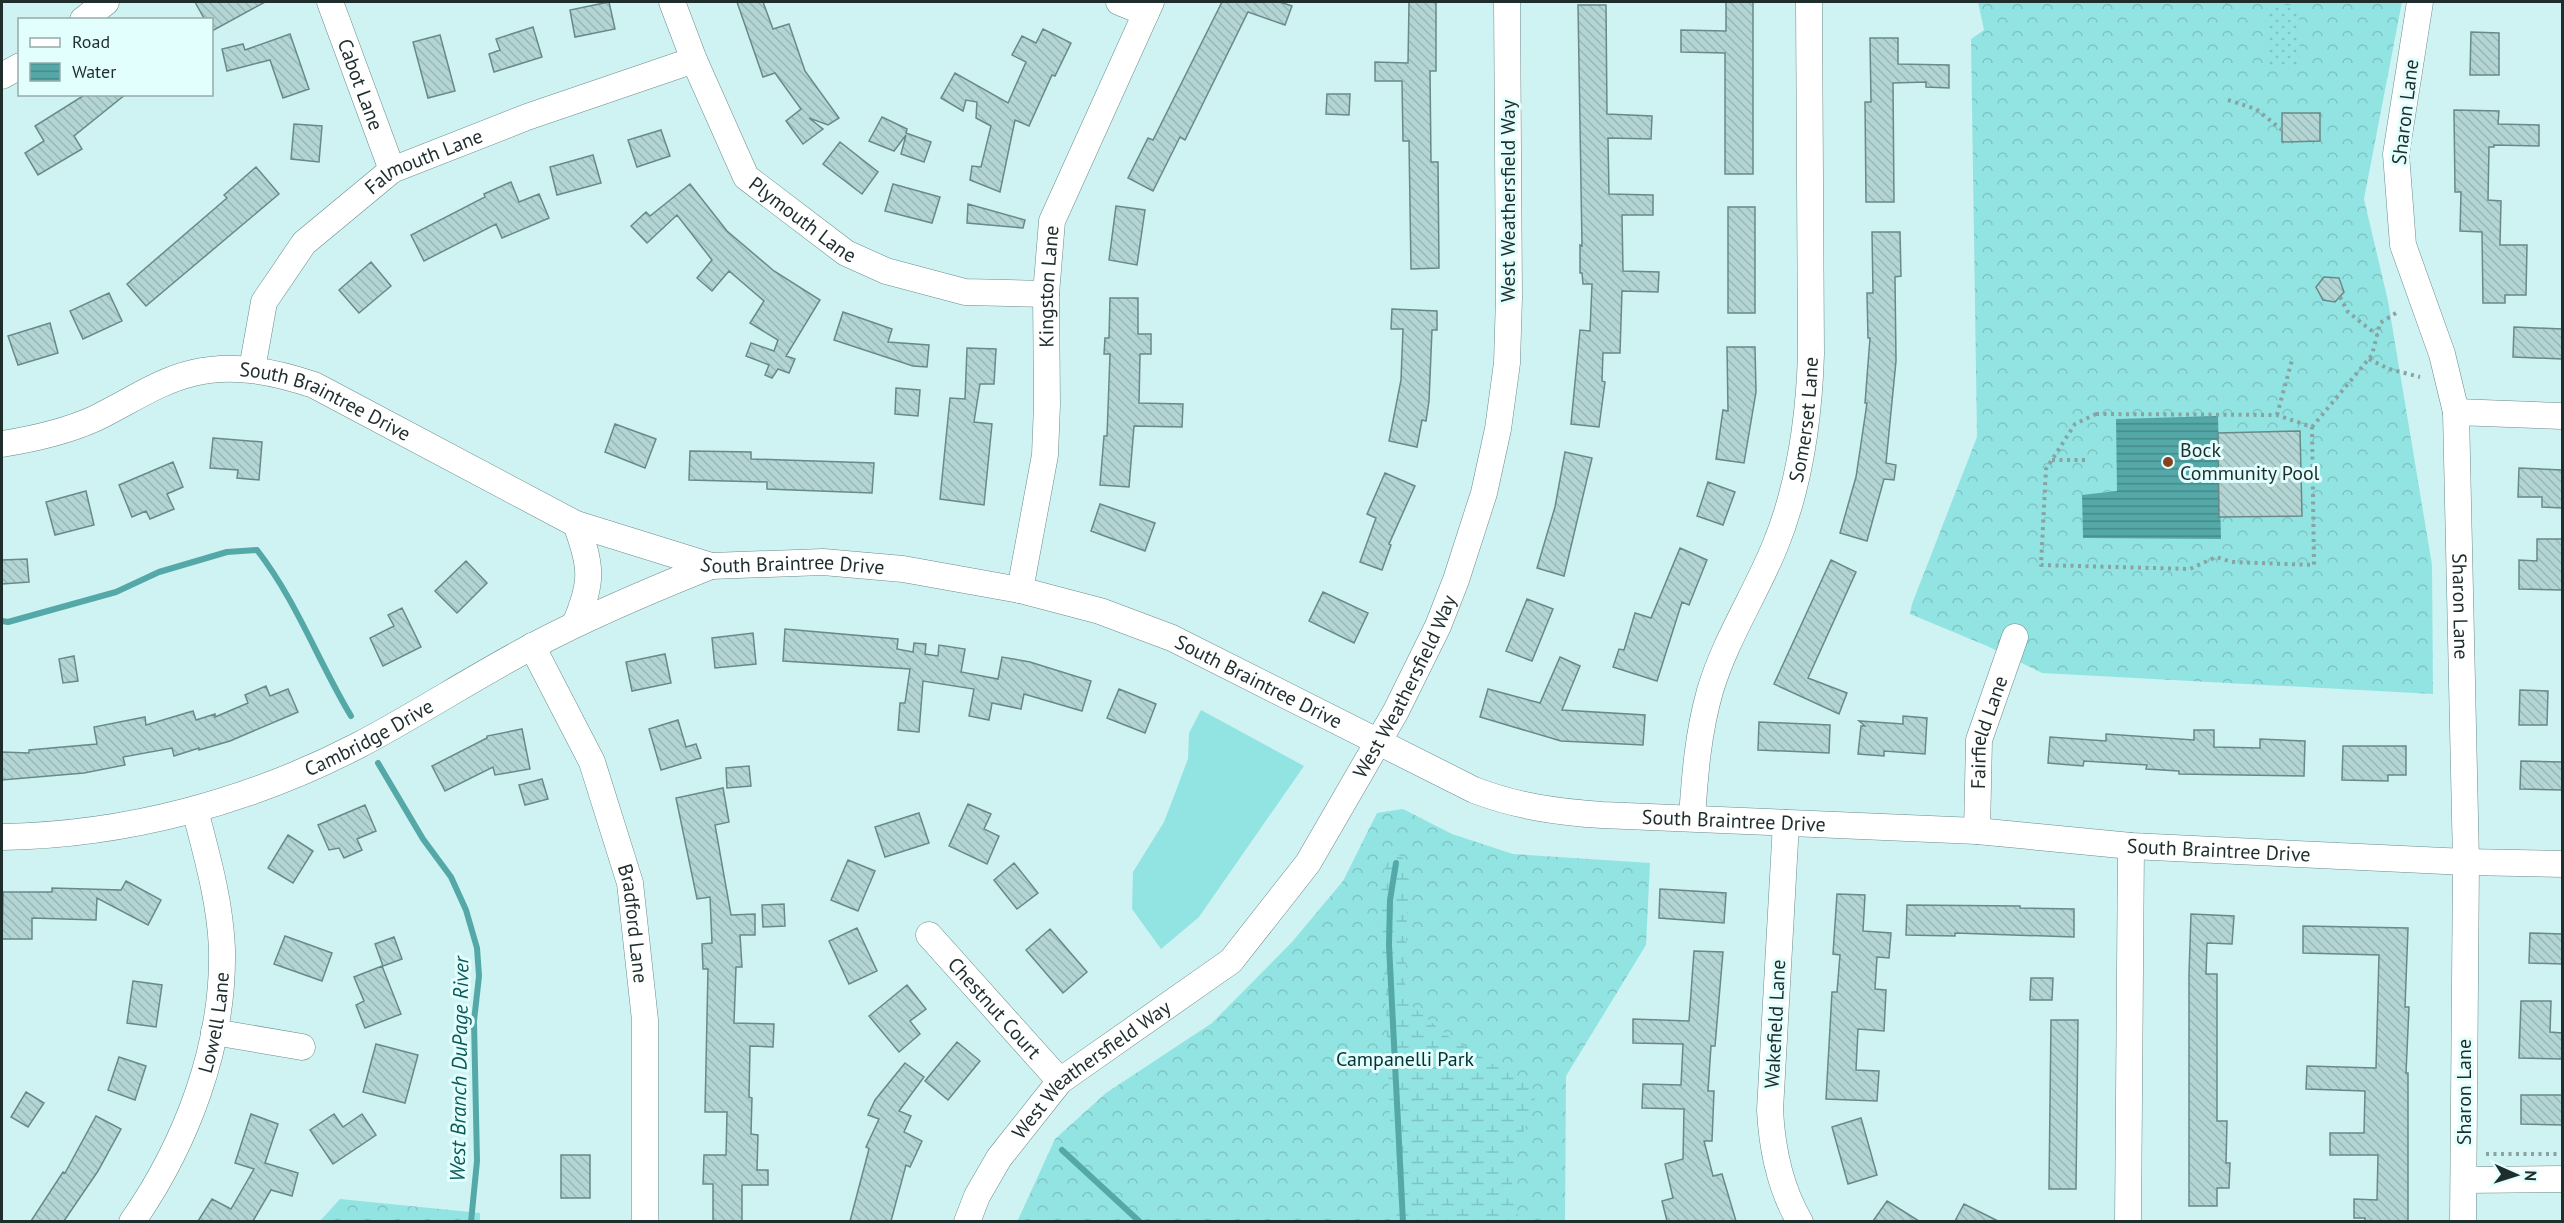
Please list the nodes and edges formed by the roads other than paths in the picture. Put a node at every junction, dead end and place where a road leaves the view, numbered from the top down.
1 (106, 2) edge
2 (330, 2) edge
3 (672, 2) edge
4 (1119, 2) edge
5 (1507, 2) edge
6 (1809, 2) edge
7 (2420, 2) edge
8 (1148, 8) edge
9 (86, 18) edge
10 (694, 60) junction
11 (18, 67) edge
12 (2, 76) edge
13 (392, 170) junction
14 (1046, 294) junction
15 (252, 369) junction
16 (2456, 412) junction
17 (2562, 416) edge
18 (2, 444) edge
19 (576, 524) junction
20 (711, 566) junction
21 (1020, 590) junction
22 (575, 624) junction
23 (2015, 637) dead end
24 (532, 646) junction
25 (1378, 741) junction
26 (195, 810) junction
27 (1692, 817) junction
28 (1786, 823) junction
29 (1977, 831) junction
30 (2, 837) edge
31 (2131, 846) junction
32 (2466, 862) junction
33 (2562, 864) edge
34 (928, 935) dead end
35 (214, 1032) junction
36 (302, 1047) dead end
37 (1060, 1081) junction
38 (2562, 1179) edge
39 (2464, 1180) junction
40 (132, 1221) edge
41 (645, 1221) edge
42 (967, 1221) edge
43 (1800, 1221) edge
44 (2128, 1221) edge
45 (2463, 1221) edge

1 - 9 street
2 - 13 street, Cabot Lane
3 - 10 street, Plymouth Lane
4 - 8 street
5 - 25 street, West Weathersfield Way
6 - 27 street, Somerset Lane
7 - 16 street, Sharon Lane
8 - 14 street, Kingston Lane
10 - 13 street, Falmouth Lane
10 - 14 street, Plymouth Lane
11 - 12 street
13 - 15 street, Falmouth Lane
14 - 21 street, Kingston Lane
15 - 18 street, South Braintree Drive
15 - 19 street, South Braintree Drive
16 - 17 street
16 - 32 street, Sharon Lane
19 - 20 street, South Braintree Drive
19 - 22 street
20 - 21 street, South Braintree Drive
20 - 22 street, Cambridge Drive
21 - 25 street, South Braintree Drive
22 - 24 street, Cambridge Drive
23 - 29 street, Fairfield Lane
24 - 26 street, Cambridge Drive
24 - 41 street, Bradford Lane
25 - 27 street, South Braintree Drive
25 - 37 street, West Weathersfield Way
26 - 30 street, Cambridge Drive
26 - 35 street, Lowell Lane
27 - 28 street, South Braintree Drive
28 - 29 street, South Braintree Drive
28 - 43 street, Wakefield Lane
29 - 31 street, South Braintree Drive
31 - 32 street, South Braintree Drive
31 - 44 street
32 - 33 street, South Braintree Drive
32 - 39 street, Sharon Lane
34 - 37 street, Chestnut Court
35 - 36 street
35 - 40 street, Lowell Lane
37 - 42 street, West Weathersfield Way
38 - 39 street
39 - 45 street, Sharon Lane

